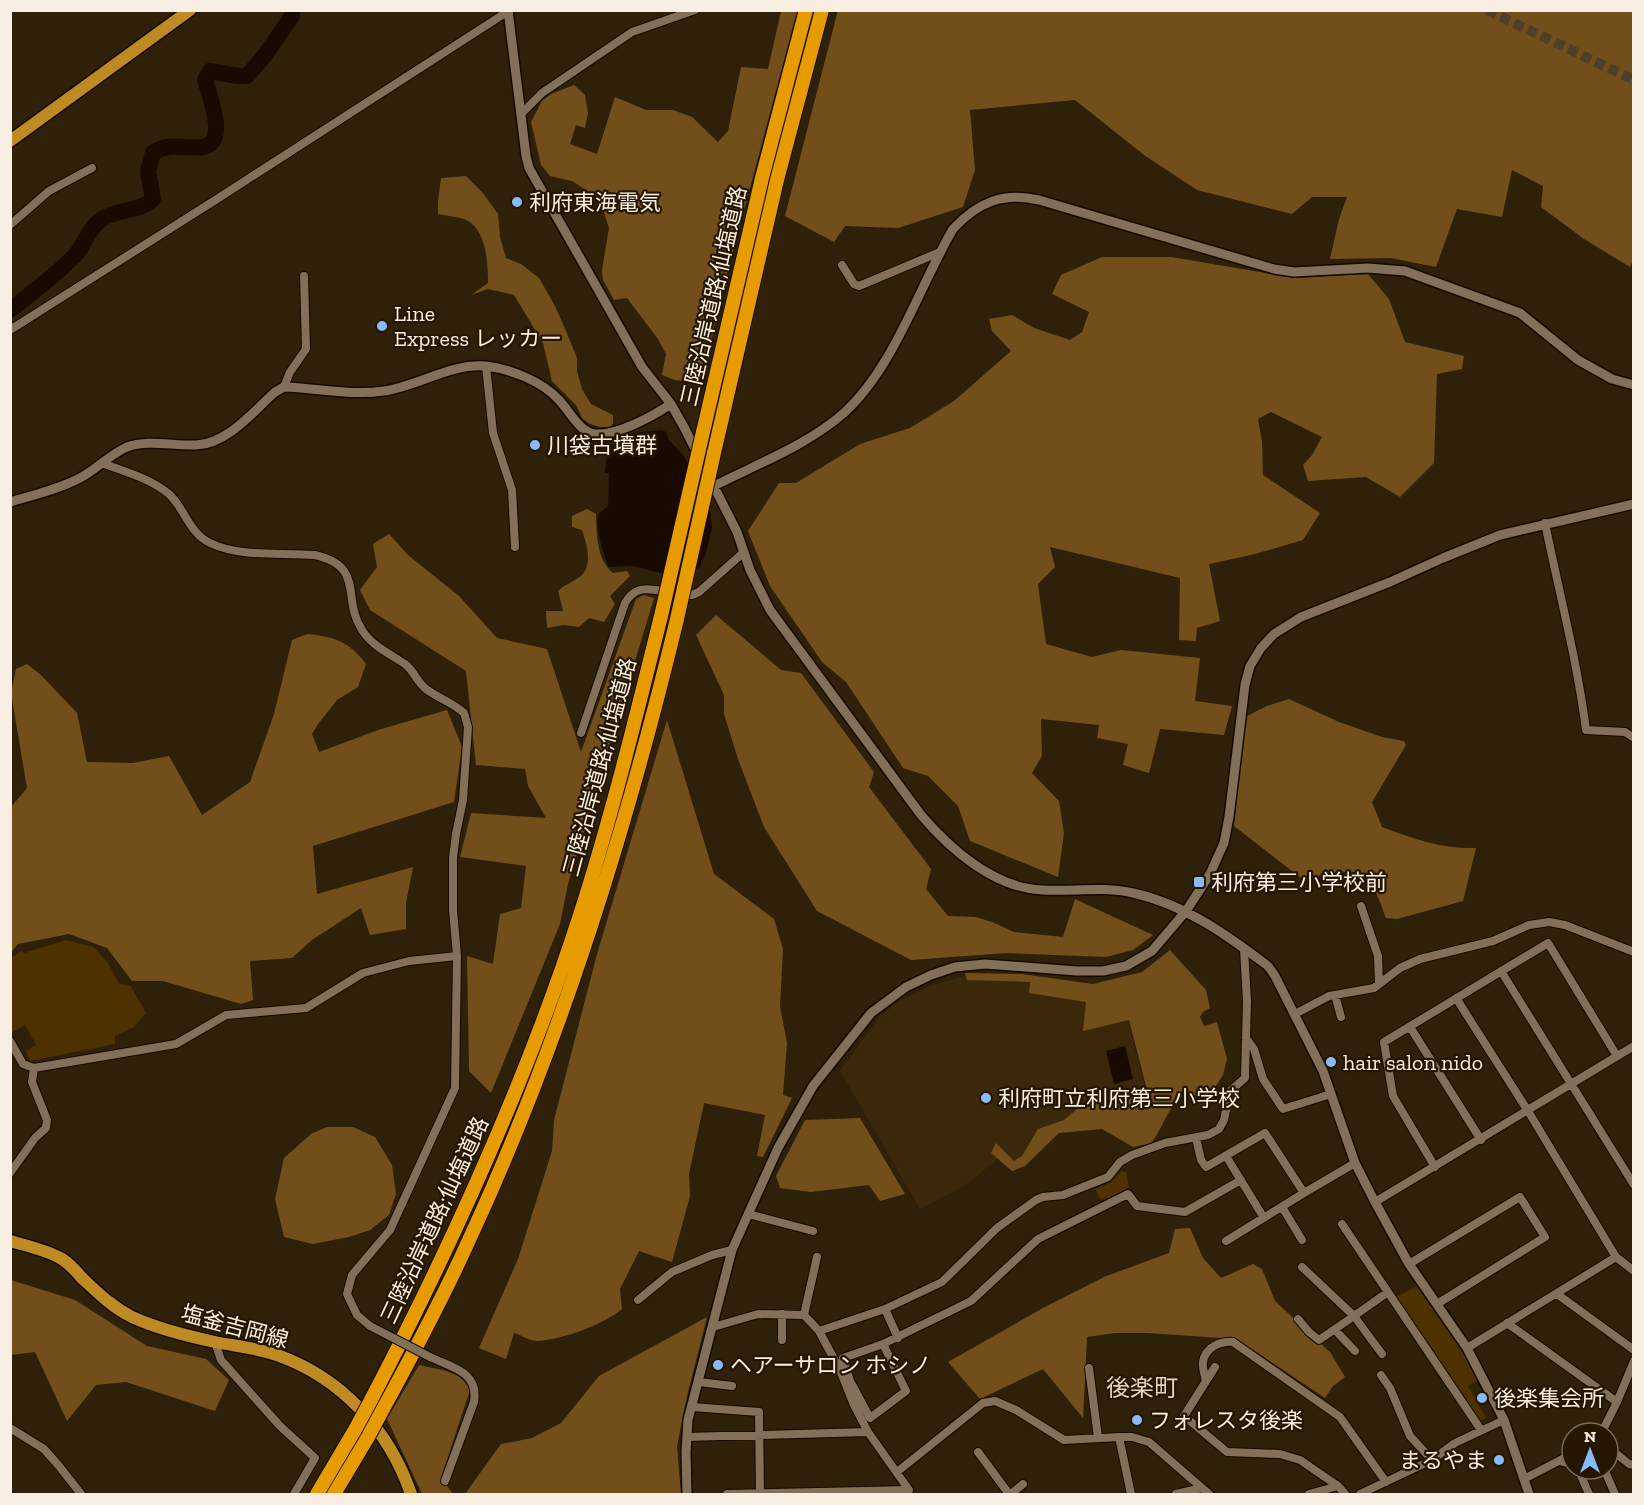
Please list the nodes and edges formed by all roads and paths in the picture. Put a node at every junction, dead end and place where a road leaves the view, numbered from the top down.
1 (190, 10) edge
2 (695, 10) edge
3 (806, 10) edge
4 (822, 10) edge
5 (509, 11) edge
6 (521, 114) junction
7 (10, 141) edge
8 (92, 168) dead end
9 (11, 224) edge
10 (940, 252) junction
11 (842, 265) dead end
12 (304, 276) dead end
13 (10, 330) edge
14 (486, 366) junction
15 (1634, 385) edge
16 (284, 387) junction
17 (671, 404) junction
18 (102, 463) junction
19 (714, 486) junction
20 (10, 502) edge
21 (1634, 504) edge
22 (1545, 523) junction
23 (515, 547) dead end
24 (744, 552) junction
25 (582, 733) dead end
26 (1634, 738) edge
27 (1361, 906) dead end
28 (1186, 911) junction
29 (1244, 949) junction
30 (1634, 952) edge
31 (457, 956) junction
32 (1502, 971) junction
33 (1378, 984) junction
34 (1335, 995) junction
35 (1456, 998) junction
36 (1295, 1014) junction
37 (1341, 1017) dead end
38 (1410, 1027) junction
39 (1246, 1038) junction
40 (10, 1041) edge
41 (1634, 1046) edge
42 (1617, 1056) junction
43 (34, 1068) junction
44 (1572, 1084) junction
45 (1331, 1094) junction
46 (1528, 1111) junction
47 (1196, 1138) junction
48 (1481, 1140) junction
49 (1226, 1156) junction
50 (1355, 1163) junction
51 (1435, 1167) junction
52 (10, 1173) edge
53 (1241, 1180) junction
54 (1634, 1185) edge
55 (1304, 1193) junction
56 (1375, 1202) junction
57 (1282, 1207) junction
58 (748, 1214) junction
59 (1264, 1218) junction
60 (1342, 1224) dead end
61 (813, 1231) dead end
62 (1302, 1240) dead end
63 (10, 1241) edge
64 (1226, 1241) dead end
65 (732, 1250) junction
66 (817, 1257) dead end
67 (1616, 1257) junction
68 (1409, 1264) junction
69 (1302, 1267) dead end
70 (1634, 1271) edge
71 (1388, 1292) junction
72 (1557, 1294) junction
73 (638, 1300) dead end
74 (1437, 1304) junction
75 (885, 1309) junction
76 (782, 1314) junction
77 (804, 1315) junction
78 (1354, 1316) junction
79 (1298, 1319) dead end
80 (1507, 1323) junction
81 (714, 1327) junction
82 (1335, 1330) junction
83 (819, 1331) junction
84 (898, 1338) junction
85 (782, 1340) dead end
86 (214, 1342) junction
87 (883, 1344) junction
88 (1467, 1348) junction
89 (1634, 1350) edge
90 (1355, 1351) dead end
91 (1382, 1354) dead end
92 (1634, 1361) edge
93 (1215, 1367) dead end
94 (1089, 1368) dead end
95 (1381, 1375) dead end
96 (1206, 1381) junction
97 (699, 1382) junction
98 (732, 1386) dead end
99 (1617, 1402) junction
100 (692, 1407) junction
101 (1504, 1420) junction
102 (1608, 1421) edge
103 (10, 1428) edge
104 (1481, 1430) junction
105 (868, 1432) junction
106 (758, 1435) junction
107 (687, 1437) junction
108 (1098, 1437) junction
109 (1119, 1437) junction
110 (978, 1452) dead end
111 (1620, 1457) edge
112 (1432, 1460) junction
113 (1560, 1461) edge
114 (1632, 1467) edge
115 (897, 1472) junction
116 (1524, 1479) junction
117 (445, 1481) dead end
118 (1386, 1482) junction
119 (1023, 1484) dead end
120 (1338, 1486) junction
121 (1202, 1488) junction
122 (911, 1492) edge
123 (81, 1494) edge
124 (294, 1494) edge
125 (317, 1494) edge
126 (334, 1494) edge
127 (411, 1494) edge
128 (687, 1494) edge
129 (727, 1494) edge
130 (760, 1494) edge
131 (1010, 1494) edge
132 (1131, 1494) edge
133 (1176, 1494) edge
134 (1209, 1494) edge
135 (1309, 1494) edge
136 (1345, 1494) edge
137 (1360, 1494) edge
138 (1529, 1494) edge

1 - 7 main road
2 - 6 street
3 - 125 highway, 三陸沿岸道路;仙塩道路, bridge
4 - 126 highway, 三陸沿岸道路;仙塩道路, bridge
5 - 6 street
5 - 13 street
6 - 17 street
8 - 9 street
10 - 11 street
10 - 15 street
10 - 19 street
12 - 16 street
14 - 16 street
14 - 17 street
14 - 23 street
16 - 18 street
17 - 19 street
18 - 20 street
18 - 31 street
19 - 24 street
21 - 22 street
22 - 26 street
22 - 28 street
24 - 25 street
24 - 28 street
27 - 33 street
28 - 29 street
28 - 58 street
29 - 36 street
29 - 39 street
30 - 33 street
31 - 43 street
31 - 117 street, bridge
32 - 35 street
32 - 42 street
32 - 44 street
33 - 34 street
34 - 36 street
34 - 37 street
35 - 38 street
35 - 46 street
36 - 45 street
38 - 48 street
38 - 51 street
39 - 45 street
39 - 47 street
40 - 43 street
41 - 42 street
42 - 44 street
43 - 52 street
44 - 46 street
44 - 54 street
45 - 50 street
46 - 48 street
46 - 67 street
47 - 49 street
47 - 75 street
48 - 51 street
49 - 53 street
49 - 55 street
50 - 55 street
50 - 56 street
51 - 56 street
53 - 59 street
53 - 84 street
55 - 57 street
56 - 68 street
57 - 59 street
57 - 62 street
58 - 61 street
58 - 65 street
59 - 64 street
60 - 71 street
63 - 86 main road, 塩釜吉岡線
65 - 73 street
65 - 81 street
66 - 77 street
67 - 70 street
67 - 72 street
68 - 74 street
68 - 74 street
69 - 78 street
71 - 78 street
71 - 104 street
72 - 80 street
72 - 89 street
74 - 88 street
75 - 83 street
75 - 84 street
76 - 77 street
76 - 81 street
76 - 85 street
77 - 83 street
78 - 82 street
78 - 91 street
79 - 82 street
80 - 88 street
80 - 99 street
81 - 97 street
82 - 90 street
83 - 105 street
84 - 87 street
86 - 124 street
86 - 127 main road, 塩釜吉岡線
87 - 87 street
88 - 101 street
92 - 99 street
93 - 96 street
94 - 108 street
95 - 112 street
96 - 118 street
96 - 120 street
97 - 98 street
97 - 100 street
99 - 102 street
100 - 106 street
100 - 107 street
101 - 104 street
101 - 116 street
103 - 123 street
104 - 112 street
105 - 106 street
105 - 115 street
106 - 107 street
106 - 130 street
107 - 128 street
108 - 109 street
108 - 115 street
109 - 121 street
109 - 132 street
110 - 131 street
111 - 114 street
112 - 118 street
113 - 116 street
115 - 122 street
116 - 138 street
118 - 137 street
119 - 131 street
120 - 135 street
120 - 136 street
121 - 133 street
121 - 134 street
122 - 130 street
129 - 130 street

